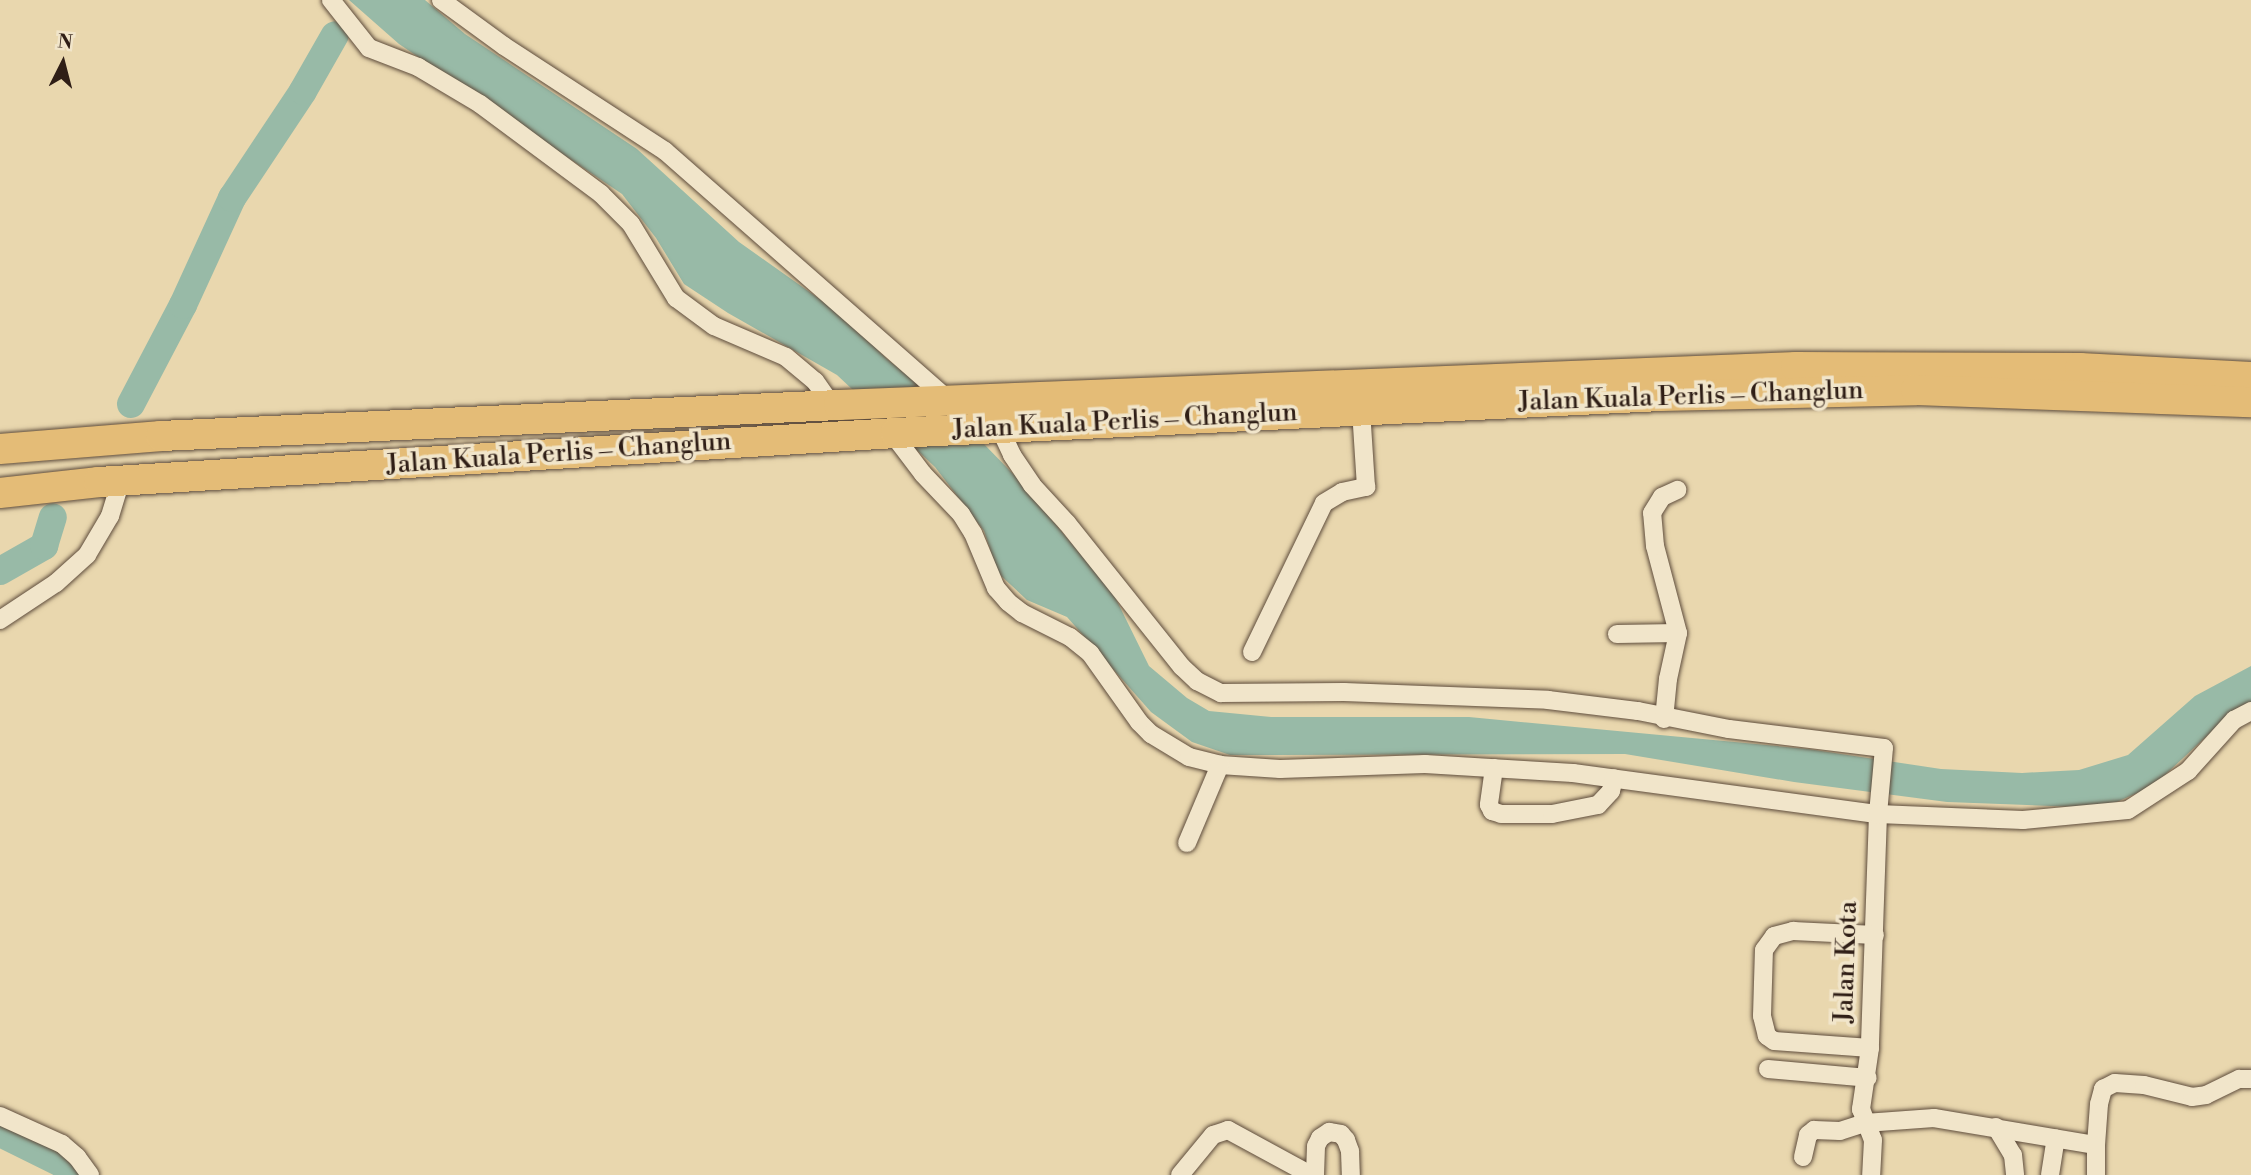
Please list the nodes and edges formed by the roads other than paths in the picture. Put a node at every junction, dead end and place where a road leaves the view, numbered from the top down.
1 (331, 0) edge
2 (441, 0) edge
3 (2251, 377) edge
4 (945, 400) junction
5 (2251, 402) edge
6 (836, 405) junction
7 (1361, 410) junction
8 (992, 430) junction
9 (894, 433) junction
10 (0, 449) edge
11 (83, 484) junction
12 (1677, 490) dead end
13 (0, 494) edge
14 (0, 620) edge
15 (1678, 633) junction
16 (1617, 634) dead end
17 (1252, 652) dead end
18 (2251, 711) edge
19 (1664, 719) junction
20 (1220, 765) junction
21 (1494, 768) junction
22 (1614, 778) junction
23 (1879, 805) junction
24 (1187, 843) dead end
25 (1875, 934) junction
26 (1870, 1048) junction
27 (1768, 1069) dead end
28 (1868, 1078) junction
29 (2251, 1079) edge
30 (0, 1116) edge
31 (1865, 1123) junction
32 (1996, 1127) junction
33 (2056, 1138) junction
34 (2096, 1145) junction
35 (1803, 1157) dead end
36 (90, 1175) edge
37 (1180, 1175) edge
38 (1313, 1175) edge
39 (1351, 1175) edge
40 (1871, 1175) edge
41 (2015, 1175) edge
42 (2050, 1175) edge
43 (2096, 1175) edge

1 - 6 street
2 - 4 street
3 - 4 highway, Jalan Kuala Perlis – Changlun
4 - 6 highway, Jalan Kuala Perlis – Changlun
5 - 7 highway, Jalan Kuala Perlis – Changlun
6 - 10 highway, Jalan Kuala Perlis – Changlun
7 - 8 highway, Jalan Kuala Perlis – Changlun
7 - 17 street
8 - 9 highway, Jalan Kuala Perlis – Changlun
8 - 19 street
9 - 11 highway, Jalan Kuala Perlis – Changlun
9 - 20 street
11 - 13 highway, Jalan Kuala Perlis – Changlun
11 - 14 street
12 - 15 street
15 - 16 street
15 - 19 street
18 - 23 street
19 - 23 street, Jalan Kota
20 - 21 street
20 - 24 street
21 - 22 street
21 - 22 street
22 - 23 street
23 - 25 street, Jalan Kota
25 - 26 street, Jalan Kota
25 - 26 street
26 - 28 street, Jalan Kota
27 - 28 street
28 - 31 street, Jalan Kota
29 - 34 street
30 - 36 street
31 - 32 street
31 - 35 street
31 - 40 street, Jalan Kota
32 - 33 street
32 - 41 street
33 - 34 street
33 - 42 street
34 - 43 street
37 - 38 street
38 - 39 street

